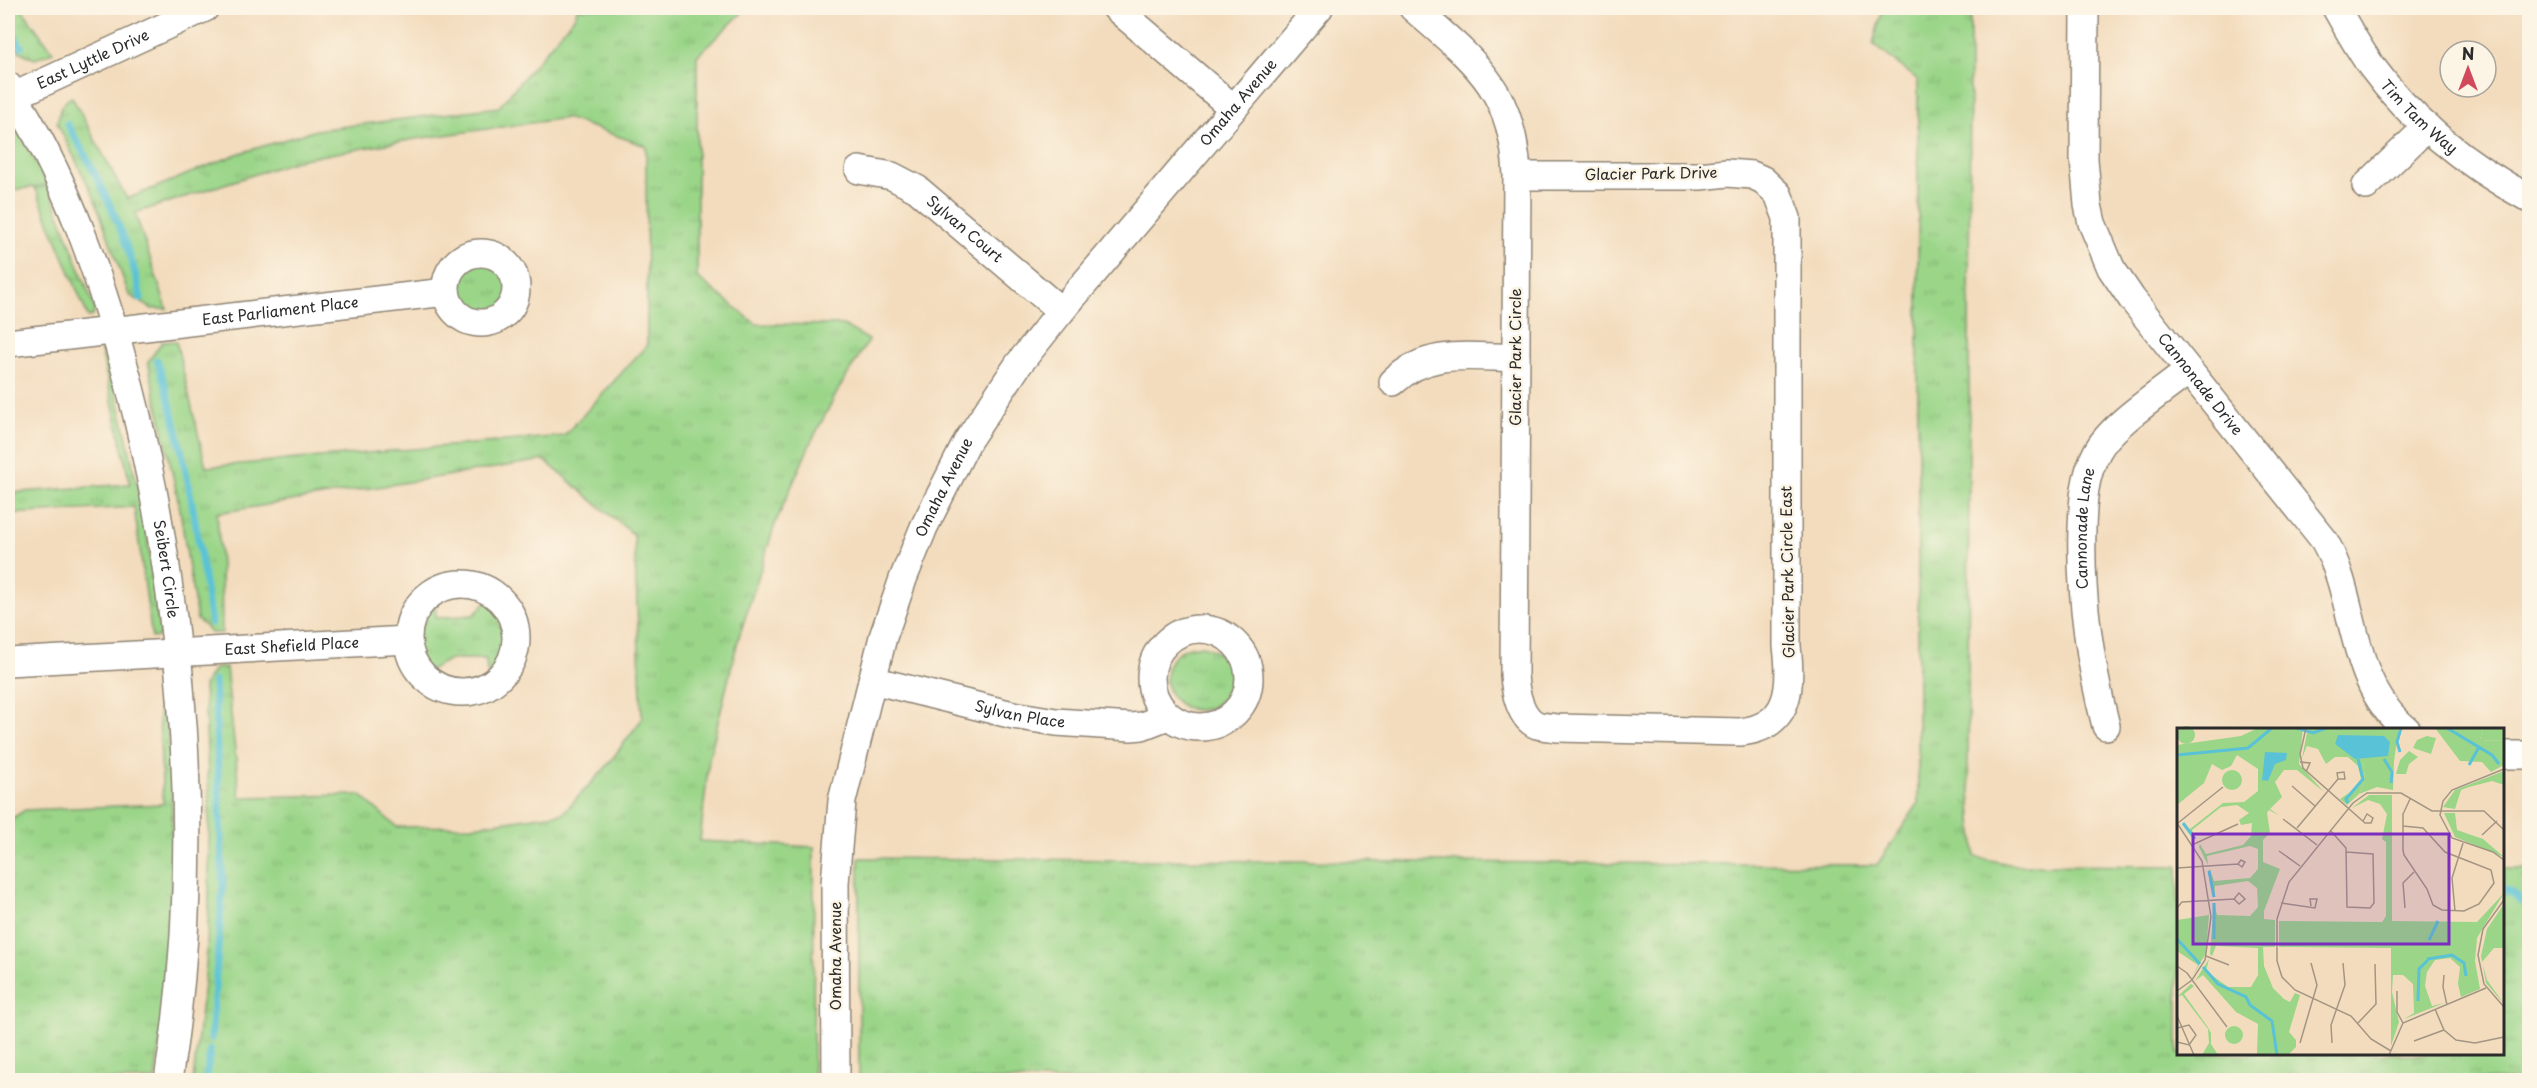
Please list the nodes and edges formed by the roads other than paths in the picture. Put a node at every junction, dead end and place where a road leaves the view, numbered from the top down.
1 (205, 8) edge
2 (1116, 8) edge
3 (1319, 8) edge
4 (1413, 8) edge
5 (2085, 8) edge
6 (2336, 8) edge
7 (11, 91) edge
8 (1233, 108) junction
9 (2427, 128) junction
10 (859, 170) dead end
11 (1517, 176) junction
12 (2366, 186) dead end
13 (1778, 194) joint
14 (2529, 199) edge
15 (446, 292) dead end
16 (1061, 311) junction
17 (115, 330) junction
18 (8, 344) edge
19 (1516, 358) junction
20 (2188, 371) junction
21 (1393, 382) dead end
22 (407, 640) junction
23 (176, 654) junction
24 (8, 662) edge
25 (872, 680) junction
26 (1168, 716) dead end
27 (2106, 726) dead end
28 (1548, 727) joint
29 (2406, 728) edge
30 (2504, 755) edge
31 (2529, 755) edge
32 (168, 1080) edge
33 (836, 1080) edge

1 - 7 street, East Lyttle Drive
2 - 8 street
3 - 8 street, Omaha Avenue
4 - 11 street, Glacier Park Circle
5 - 20 street, Cannonade Drive
6 - 9 street, Tim Tam Way
7 - 17 street, Seibert Circle
8 - 16 street, Omaha Avenue
9 - 12 street
9 - 14 street, Tim Tam Way
10 - 16 street, Sylvan Court
11 - 13 street, Glacier Park Drive
11 - 19 street, Glacier Park Circle
13 - 28 street, Glacier Park Circle East
15 - 17 street, East Parliament Place
16 - 25 street, Omaha Avenue
17 - 18 street, East Parliament Place
17 - 23 street, Seibert Circle
19 - 21 street
19 - 28 street, Glacier Park Circle
20 - 27 street, Cannonade Lane
20 - 29 street, Cannonade Drive
22 - 22 street
22 - 23 street, East Shefield Place
23 - 24 street, East Shefield Place
23 - 32 street, Seibert Circle
25 - 26 street, Sylvan Place
25 - 33 street, Omaha Avenue
30 - 31 street

